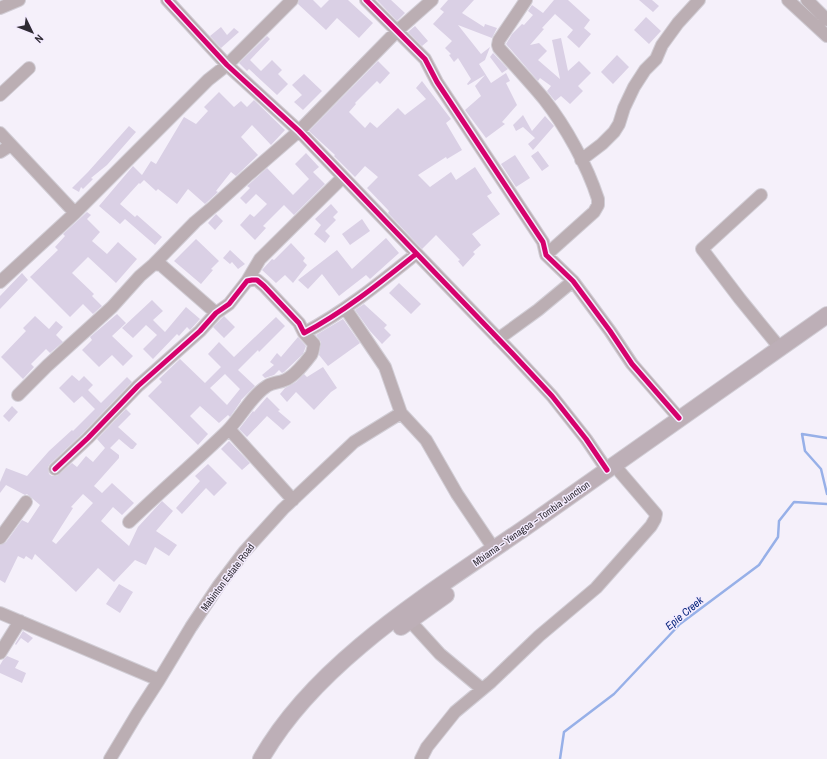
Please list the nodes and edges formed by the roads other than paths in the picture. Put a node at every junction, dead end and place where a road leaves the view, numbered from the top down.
1 (19, 0) edge
2 (167, 0) edge
3 (292, 0) edge
4 (366, 0) edge
5 (432, 0) edge
6 (526, 0) edge
7 (699, 0) edge
8 (788, 0) edge
9 (807, 0) edge
10 (0, 8) edge
11 (827, 20) edge
12 (397, 31) junction
13 (827, 36) edge
14 (227, 65) junction
15 (29, 68) dead end
16 (0, 95) edge
17 (299, 131) junction
18 (0, 134) edge
19 (11, 145) junction
20 (0, 152) edge
21 (581, 160) junction
22 (343, 177) junction
23 (761, 195) dead end
24 (75, 213) junction
25 (416, 254) junction
26 (546, 256) junction
27 (154, 264) junction
28 (247, 281) junction
29 (573, 281) junction
30 (0, 282) edge
31 (345, 308) junction
32 (216, 313) junction
33 (827, 315) edge
34 (827, 326) edge
35 (304, 333) junction
36 (498, 339) junction
37 (780, 348) junction
38 (18, 395) dead end
39 (401, 413) junction
40 (679, 418) junction
41 (229, 429) junction
42 (54, 469) dead end
43 (614, 471) junction
44 (293, 500) junction
45 (26, 502) dead end
46 (130, 522) dead end
47 (0, 538) edge
48 (494, 549) junction
49 (0, 613) edge
50 (20, 621) junction
51 (410, 621) junction
52 (0, 653) edge
53 (159, 680) junction
54 (482, 689) junction
55 (110, 759) edge
56 (261, 759) edge
57 (273, 759) edge
58 (421, 759) edge

1 - 10 street
2 - 14 street
3 - 14 street
4 - 12 street
5 - 12 street
6 - 21 street
7 - 21 street
8 - 13 street
9 - 11 street
12 - 17 street
12 - 26 street
14 - 17 street
14 - 24 street
15 - 16 street
17 - 22 street
17 - 27 street
18 - 19 street
19 - 20 street
19 - 24 street
21 - 26 street
22 - 25 street
22 - 28 street
23 - 37 street
24 - 30 street
25 - 31 street
25 - 36 street
26 - 29 street
27 - 32 street
27 - 38 street
28 - 32 street
28 - 35 street
29 - 36 street
29 - 40 street
31 - 35 street
31 - 39 street
32 - 42 street
33 - 37 main road, Mbiama – Yenagoa – Tombia Junction
34 - 43 main road, Mbiama – Yenagoa – Tombia Junction
35 - 41 street
36 - 43 street
37 - 40 main road, Mbiama – Yenagoa – Tombia Junction
39 - 44 street, Mabinton Estate Road
39 - 48 street
40 - 43 main road, Mbiama – Yenagoa – Tombia Junction
41 - 44 street
41 - 46 street
43 - 48 main road, Mbiama – Yenagoa – Tombia Junction
43 - 51 main road, Mbiama – Yenagoa – Tombia Junction
43 - 54 street
44 - 53 street, Mabinton Estate Road
45 - 47 street
48 - 56 main road, Mbiama – Yenagoa – Tombia Junction
49 - 50 street
50 - 52 street
50 - 53 street
51 - 54 street
51 - 57 main road, Mbiama – Yenagoa – Tombia Junction
53 - 55 street, Mabinton Estate Road
54 - 58 street

